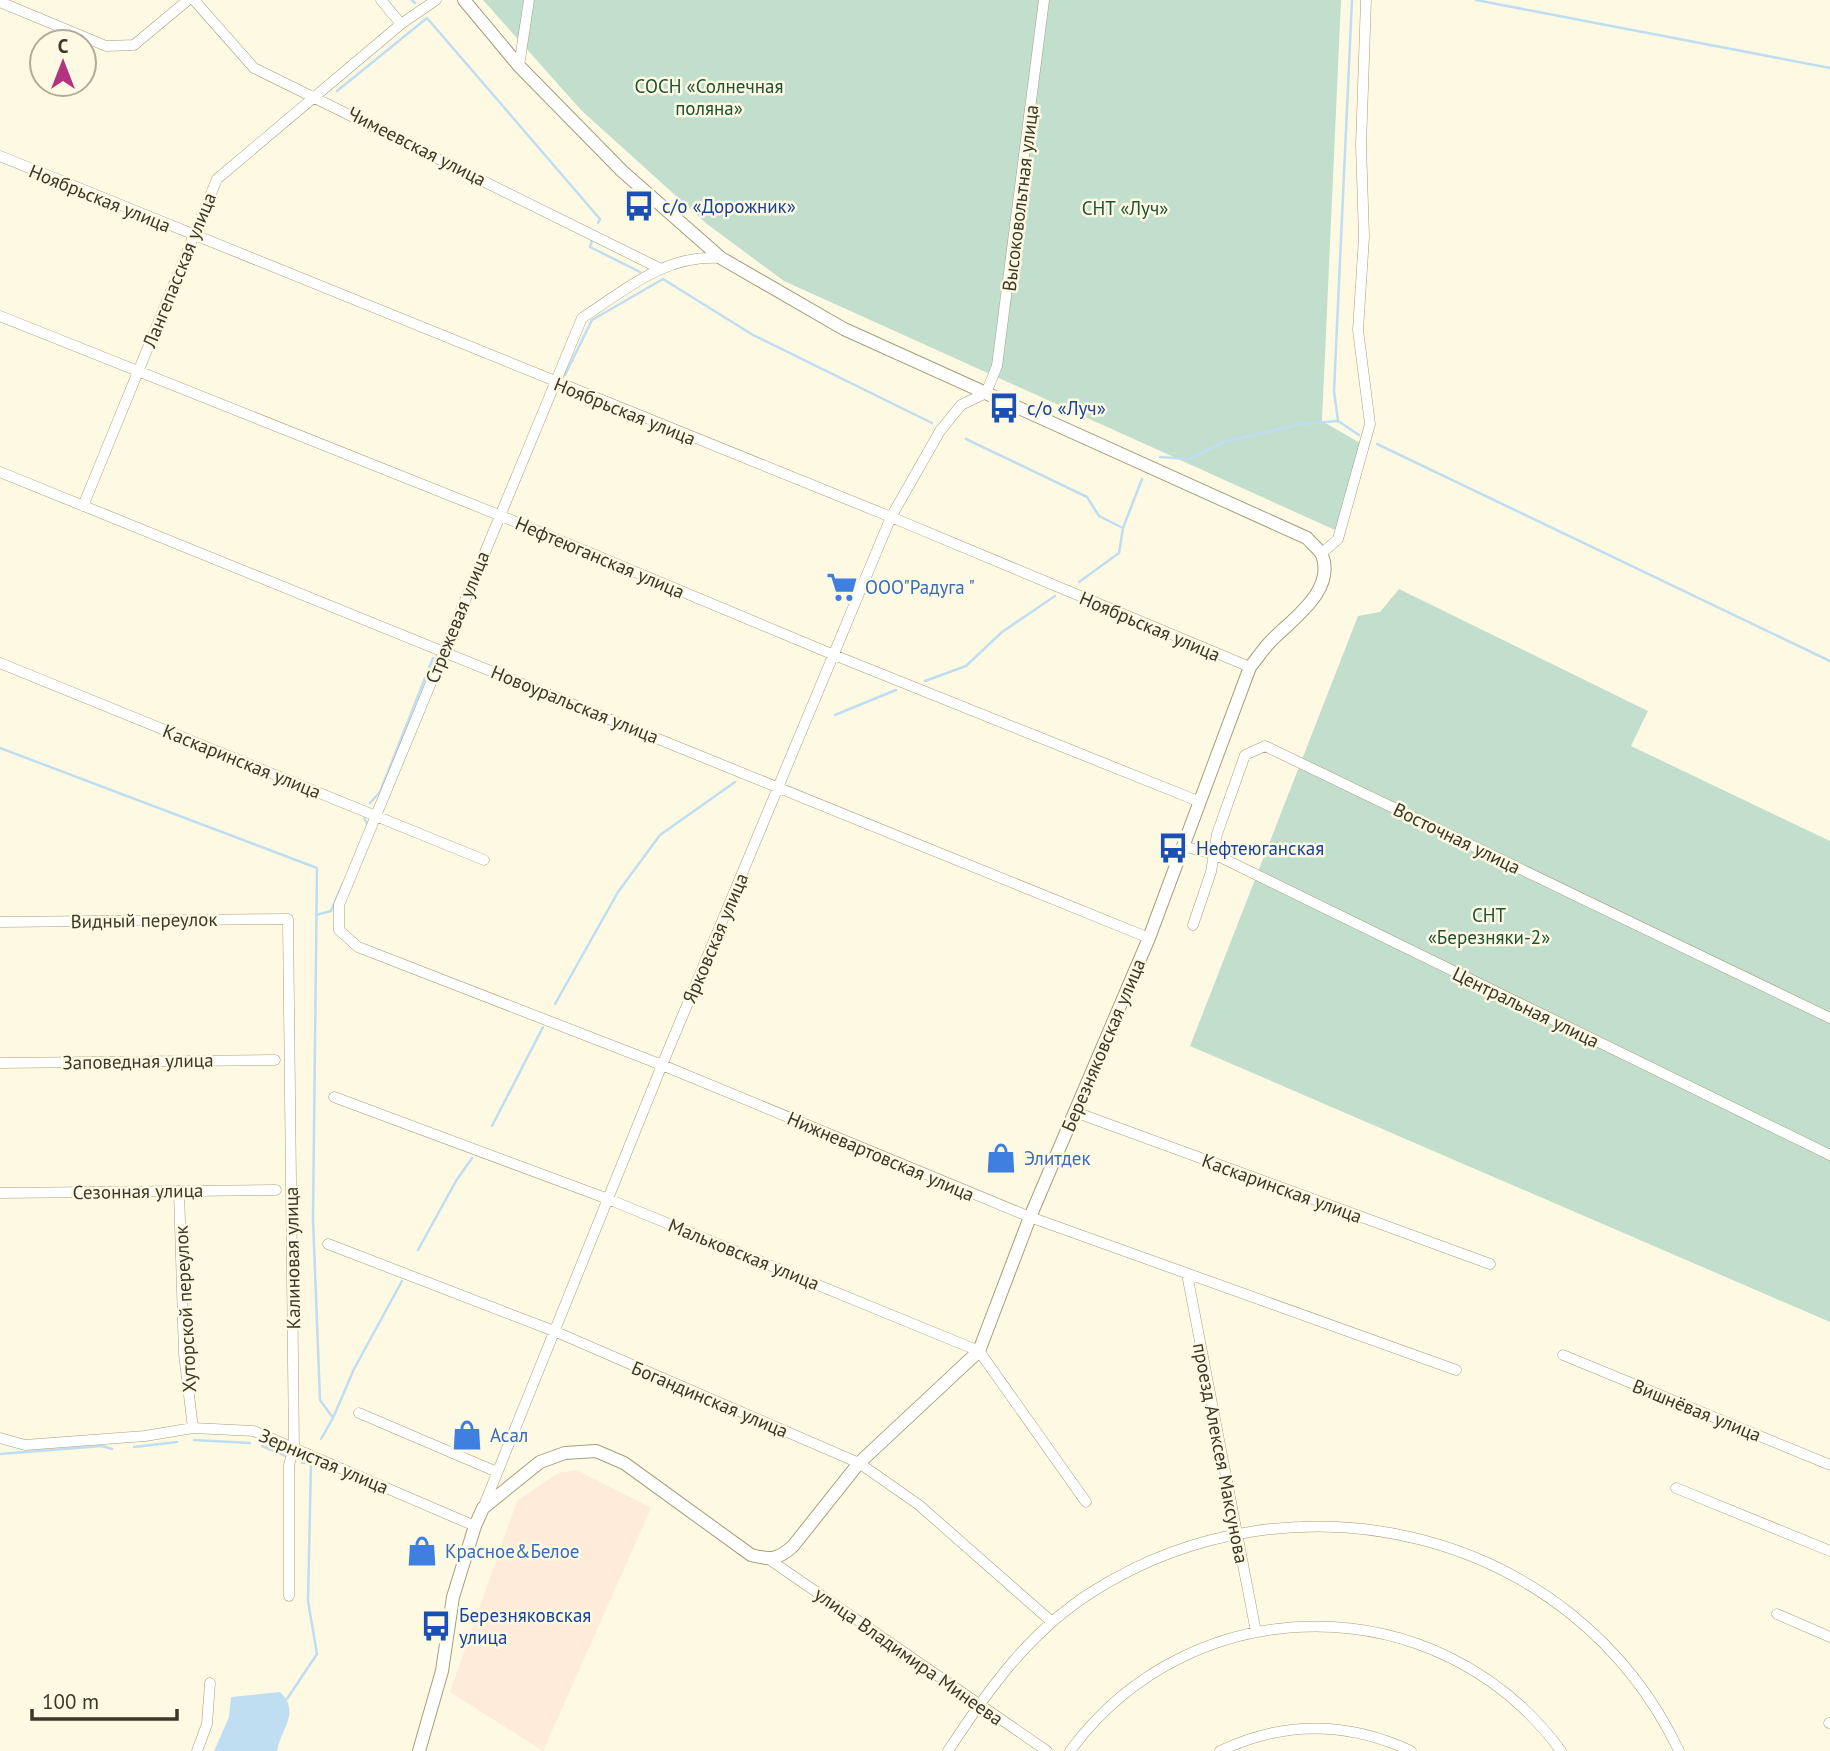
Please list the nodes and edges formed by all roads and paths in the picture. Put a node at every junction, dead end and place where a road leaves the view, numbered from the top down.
1 (188, 0) edge
2 (194, 0) edge
3 (381, 0) edge
4 (436, 0) edge
5 (464, 0) edge
6 (529, 0) edge
7 (1044, 0) edge
8 (1366, 0) edge
9 (0, 2) edge
10 (401, 24) junction
11 (519, 66) junction
12 (318, 97) junction
13 (0, 156) edge
14 (193, 235) junction
15 (721, 258) junction
16 (659, 268) junction
17 (0, 316) edge
18 (137, 373) junction
19 (553, 383) junction
20 (986, 393) junction
21 (0, 472) edge
22 (83, 506) junction
23 (499, 515) junction
24 (891, 517) junction
25 (1321, 554) junction
26 (444, 650) junction
27 (834, 655) junction
28 (0, 663) edge
29 (1250, 667) junction
30 (778, 786) junction
31 (1198, 801) junction
32 (376, 816) junction
33 (1182, 846) junction
34 (1214, 854) junction
35 (484, 860) dead end
36 (340, 905) joint
37 (288, 919) joint
38 (0, 922) edge
39 (1193, 925) dead end
40 (1149, 938) junction
41 (1830, 1018) edge
42 (275, 1060) dead end
43 (0, 1063) edge
44 (662, 1065) junction
45 (334, 1097) dead end
46 (1074, 1112) junction
47 (1830, 1155) edge
48 (276, 1190) dead end
49 (179, 1191) junction
50 (0, 1193) edge
51 (608, 1199) junction
52 (1030, 1217) junction
53 (328, 1244) dead end
54 (1490, 1264) dead end
55 (1187, 1274) junction
56 (554, 1331) junction
57 (979, 1351) junction
58 (1563, 1355) dead end
59 (1456, 1370) dead end
60 (359, 1413) dead end
61 (194, 1428) junction
62 (0, 1438) edge
63 (294, 1447) junction
64 (859, 1463) junction
65 (1830, 1465) edge
66 (498, 1472) junction
67 (1676, 1488) dead end
68 (1086, 1502) dead end
69 (483, 1508) junction
70 (475, 1527) junction
71 (1236, 1532) junction
72 (1830, 1551) edge
73 (770, 1560) junction
74 (289, 1596) dead end
75 (1777, 1614) dead end
76 (1052, 1622) junction
77 (1256, 1632) junction
78 (1830, 1637) edge
79 (210, 1684) dead end
80 (978, 1704) junction
81 (197, 1751) edge
82 (419, 1751) edge
83 (948, 1751) edge
84 (1047, 1751) edge
85 (1070, 1751) edge
86 (1220, 1751) edge
87 (1411, 1751) edge
88 (1561, 1751) edge
89 (1679, 1751) edge

1 - 9 street
2 - 12 street, Чимеевская улица
3 - 10 street
4 - 10 street, Лангепасская улица
5 - 11 street
6 - 11 street
7 - 20 street, Высоковольтная улица
8 - 25 street
10 - 12 street, Лангепасская улица
11 - 15 street
12 - 14 street, Лангепасская улица
12 - 16 street, Чимеевская улица
13 - 14 street, Ноябрьская улица
14 - 18 street, Лангепасская улица
14 - 19 street, Ноябрьская улица
15 - 16 street, Стрежевая улица
15 - 20 street
16 - 19 street, Стрежевая улица
17 - 18 street, Нефтеюганская улица
18 - 22 street, Лангепасская улица
18 - 23 street, Нефтеюганская улица
19 - 23 street, Стрежевая улица
19 - 24 street, Ноябрьская улица
20 - 24 street, Ярковская улица
20 - 25 street
21 - 22 street, Новоуральская улица
22 - 26 street, Новоуральская улица
23 - 26 street, Стрежевая улица
23 - 27 street, Нефтеюганская улица
24 - 27 street, Ярковская улица
24 - 29 street, Ноябрьская улица
25 - 29 street, Березняковская улица
26 - 30 street, Новоуральская улица
26 - 32 street, Стрежевая улица
27 - 30 street, Ярковская улица
27 - 31 street, Нефтеюганская улица
28 - 32 street, Каскаринская улица
29 - 31 street, Березняковская улица
30 - 40 street, Новоуральская улица
30 - 44 street, Ярковская улица
31 - 33 street, Березняковская улица
32 - 35 street, Каскаринская улица
32 - 36 street, Стрежевая улица
33 - 34 street, Центральная улица
33 - 40 street, Березняковская улица
34 - 39 street, Восточная улица
34 - 41 street, Восточная улица
34 - 47 street, Центральная улица
36 - 44 street, Нижневартовская улица
37 - 38 street, Видный переулок
37 - 63 street, Калиновая улица
40 - 46 street, Березняковская улица
42 - 43 street, Заповедная улица
44 - 51 street, Ярковская улица
44 - 52 street, Нижневартовская улица
45 - 51 street, Мальковская улица
46 - 52 street, Березняковская улица
46 - 54 street, Каскаринская улица
48 - 49 street, Сезонная улица
49 - 50 street, Сезонная улица
49 - 61 street, Хуторской переулок
51 - 56 street, Ярковская улица
51 - 57 street, Мальковская улица
52 - 55 street, Нижневартовская улица
52 - 57 street, Березняковская улица
53 - 56 street, Богандинская улица
55 - 59 street, Нижневартовская улица
55 - 71 street, проезд Алексея Максунова
56 - 64 street, Богандинская улица
56 - 66 street, Ярковская улица
57 - 64 street, Березняковская улица
57 - 68 street
58 - 65 street, Вишнёвая улица
60 - 66 street
61 - 62 street, Зернистая улица
61 - 63 street, Зернистая улица
63 - 70 street, Зернистая улица
63 - 74 street, Калиновая улица
64 - 73 street, Березняковская улица
64 - 76 street, Богандинская улица
66 - 69 street, Ярковская улица
67 - 72 street
69 - 70 street
69 - 73 street
70 - 82 street
71 - 76 street
71 - 77 street, проезд Алексея Максунова
71 - 89 street
73 - 80 street, улица Владимира Минеева
75 - 78 street
76 - 80 street
77 - 85 street
77 - 88 street
79 - 81 street
80 - 83 street
80 - 84 street, улица Владимира Минеева
86 - 87 street

